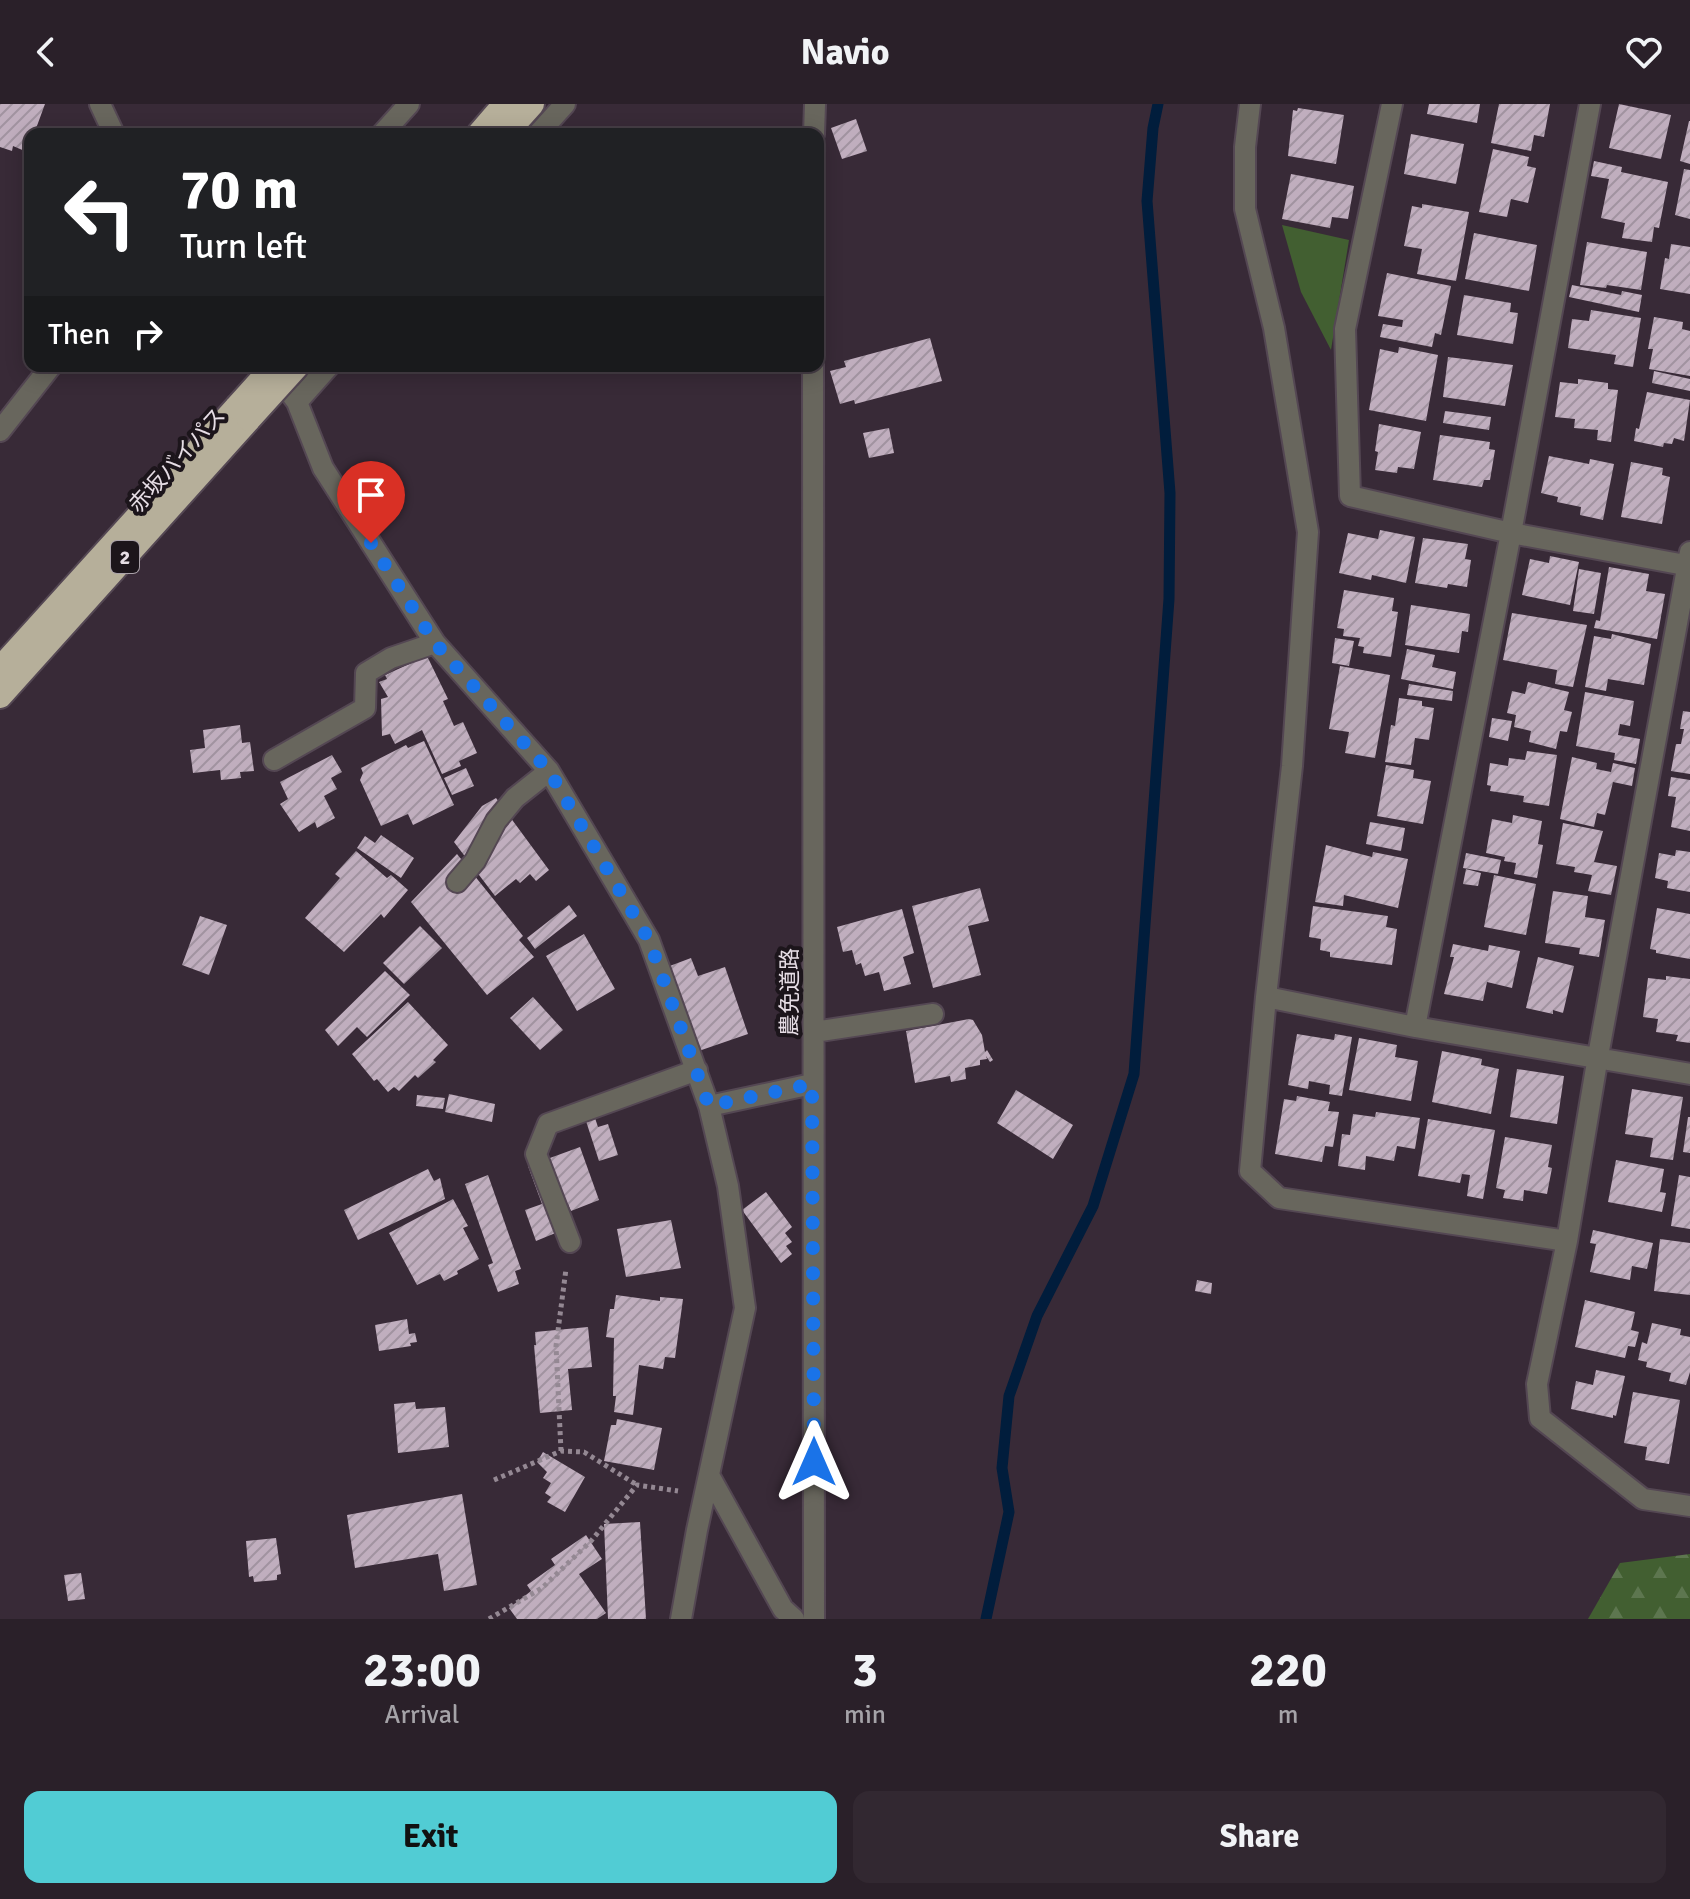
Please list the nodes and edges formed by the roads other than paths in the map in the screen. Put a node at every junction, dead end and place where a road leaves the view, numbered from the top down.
1 (100, 104) edge
2 (409, 104) edge
3 (505, 104) edge
4 (532, 104) edge
5 (565, 104) edge
6 (815, 104) edge
7 (1250, 104) edge
8 (1392, 104) edge
9 (1590, 104) edge
10 (111, 128) edge
11 (387, 128) edge
12 (484, 128) edge
13 (510, 128) edge
14 (543, 128) edge
15 (814, 128) edge
16 (46, 372) edge
17 (268, 372) edge
18 (276, 372) edge
19 (290, 372) edge
20 (324, 372) edge
21 (813, 372) edge
22 (297, 402) junction
23 (243, 413) junction
24 (0, 431) edge
25 (1511, 533) junction
26 (1689, 561) edge
27 (435, 643) junction
28 (0, 669) edge
29 (0, 696) edge
30 (274, 760) dead end
31 (549, 771) junction
32 (457, 882) dead end
33 (1266, 997) junction
34 (933, 1014) dead end
35 (1415, 1027) junction
36 (814, 1032) junction
37 (1598, 1056) junction
38 (697, 1070) junction
39 (1690, 1074) edge
40 (812, 1084) junction
41 (709, 1106) junction
42 (1567, 1241) junction
43 (570, 1242) road end
44 (709, 1475) junction
45 (1690, 1506) edge
46 (681, 1619) edge
47 (794, 1619) edge
48 (814, 1619) edge

1 - 10 street
2 - 11 street
3 - 12 highway
4 - 13 highway
5 - 14 street
6 - 15 street
7 - 33 street
8 - 25 street
9 - 25 street
16 - 24 street
17 - 23 highway, 赤坂バイパス / 2, bridge
18 - 22 street
19 - 23 highway, 赤坂バイパス / 2, bridge
20 - 22 street
21 - 36 street, 農免道路
22 - 27 street
23 - 28 highway, 赤坂バイパス / 2
23 - 29 highway, 赤坂バイパス / 2
25 - 26 street
25 - 35 street
26 - 37 street
27 - 30 street
27 - 31 street
31 - 32 street
31 - 38 street
33 - 35 street
33 - 42 street
34 - 36 street
35 - 37 street
36 - 40 street, 農免道路
37 - 39 street
37 - 42 street
38 - 41 street
38 - 43 street
40 - 41 street
40 - 48 street, 農免道路
41 - 44 street
42 - 45 street
44 - 46 street
44 - 47 street

